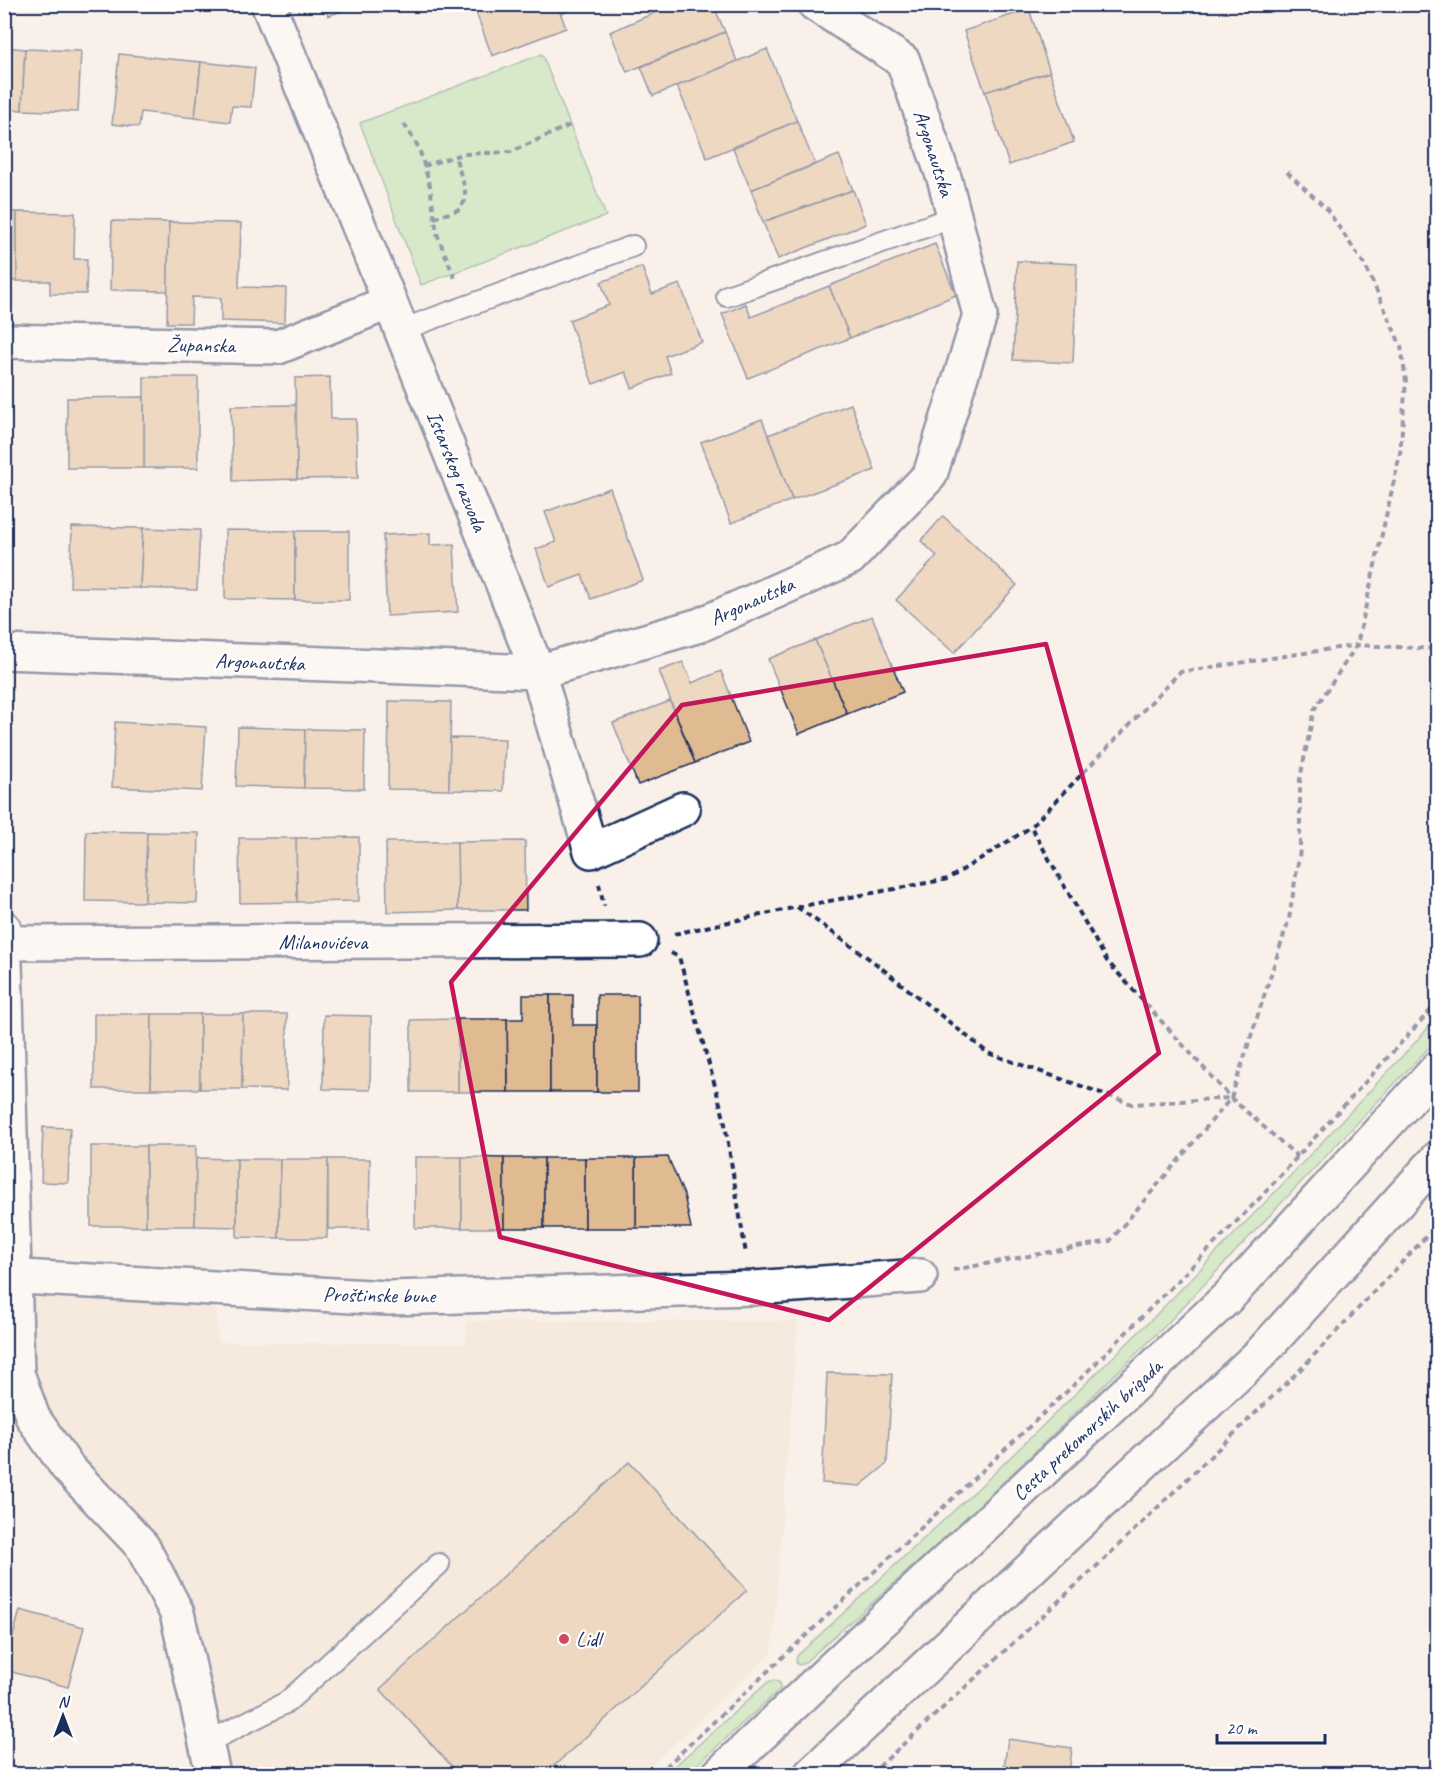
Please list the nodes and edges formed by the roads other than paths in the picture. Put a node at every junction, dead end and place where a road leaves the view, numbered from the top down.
1 (268, 4) edge
2 (815, 4) edge
3 (954, 217) junction
4 (633, 246) dead end
5 (727, 296) dead end
6 (395, 316) junction
7 (4, 341) edge
8 (4, 652) edge
9 (538, 672) junction
10 (682, 809) dead end
11 (5, 936) edge
12 (626, 940) road end
13 (1437, 1068) edge
14 (1437, 1158) edge
15 (920, 1276) road end
16 (10, 1277) edge
17 (439, 1564) dead end
18 (206, 1743) junction
19 (213, 1774) edge
20 (719, 1774) edge
21 (811, 1774) edge

1 - 6 street, Istarskog razvoda
2 - 3 street, Argonautska
3 - 5 lane
3 - 9 street, Argonautska
4 - 6 lane
6 - 7 street, Županska
6 - 9 street, Istarskog razvoda
8 - 9 street, Argonautska
9 - 10 street, Istarskog razvoda
11 - 12 street, Milanovićeva
11 - 16 street
13 - 20 street, Cesta prekomorskih brigada
14 - 21 street
15 - 16 street, Proštinske bune
16 - 18 street
17 - 18 lane
18 - 19 street

